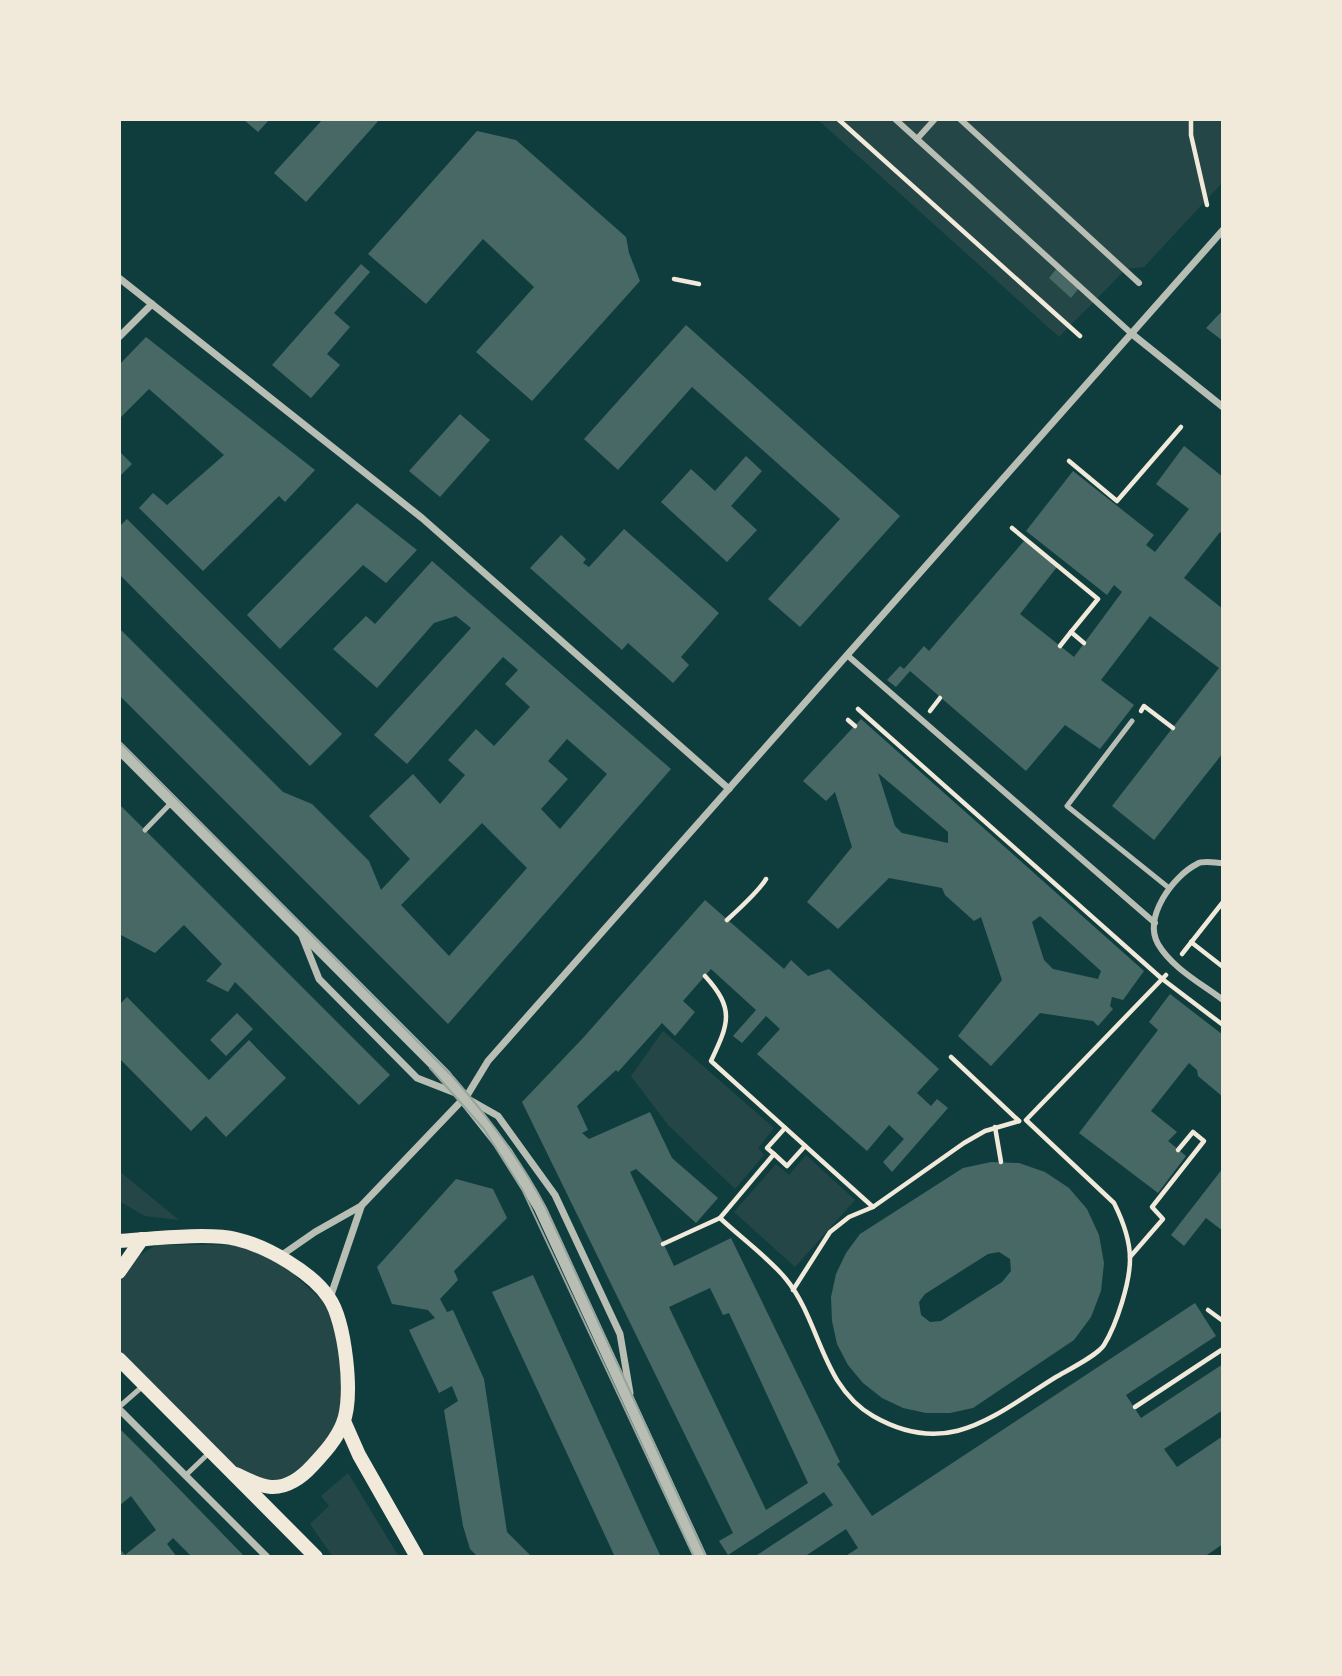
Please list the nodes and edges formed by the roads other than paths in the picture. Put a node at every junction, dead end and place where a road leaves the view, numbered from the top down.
1 (895, 119) edge
2 (935, 119) edge
3 (960, 119) edge
4 (917, 139) junction
5 (1223, 230) edge
6 (119, 278) edge
7 (1139, 284) dead end
8 (152, 304) junction
9 (1132, 334) junction
10 (119, 337) edge
11 (1223, 407) edge
12 (847, 655) junction
13 (1132, 721) road end
14 (119, 748) edge
15 (729, 789) junction
16 (173, 802) junction
17 (145, 830) dead end
18 (1223, 863) edge
19 (1169, 888) junction
20 (1155, 923) junction
21 (299, 928) junction
22 (1223, 1000) edge
23 (465, 1098) junction
24 (361, 1206) junction
25 (119, 1229) edge
26 (142, 1239) junction
27 (119, 1241) edge
28 (278, 1257) junction
29 (119, 1272) edge
30 (330, 1298) junction
31 (119, 1359) edge
32 (144, 1384) junction
33 (631, 1405) junction
34 (119, 1408) edge
35 (344, 1421) junction
36 (212, 1451) junction
37 (236, 1474) junction
38 (185, 1476) junction
39 (267, 1557) edge
40 (316, 1557) edge
41 (417, 1557) edge
42 (701, 1557) edge

1 - 4 street
2 - 4 street
3 - 7 street
4 - 9 street
5 - 9 street
6 - 8 street
8 - 10 street
8 - 15 street
9 - 11 street
9 - 12 street
12 - 15 street
12 - 20 street
13 - 19 lane
14 - 16 street
15 - 23 street
16 - 17 lane
16 - 21 street
18 - 19 street
19 - 20 street
20 - 22 street
21 - 23 street
21 - 23 street
23 - 24 street
23 - 33 street
23 - 33 street
24 - 28 street
24 - 30 street
25 - 26 main road
26 - 27 main road
26 - 28 main road
26 - 29 main road
28 - 30 main road
30 - 35 main road
31 - 32 main road
32 - 34 lane
32 - 36 main road
33 - 42 street
34 - 38 street
35 - 37 main road
35 - 41 main road
36 - 37 main road
36 - 38 lane
37 - 40 main road
38 - 39 street

